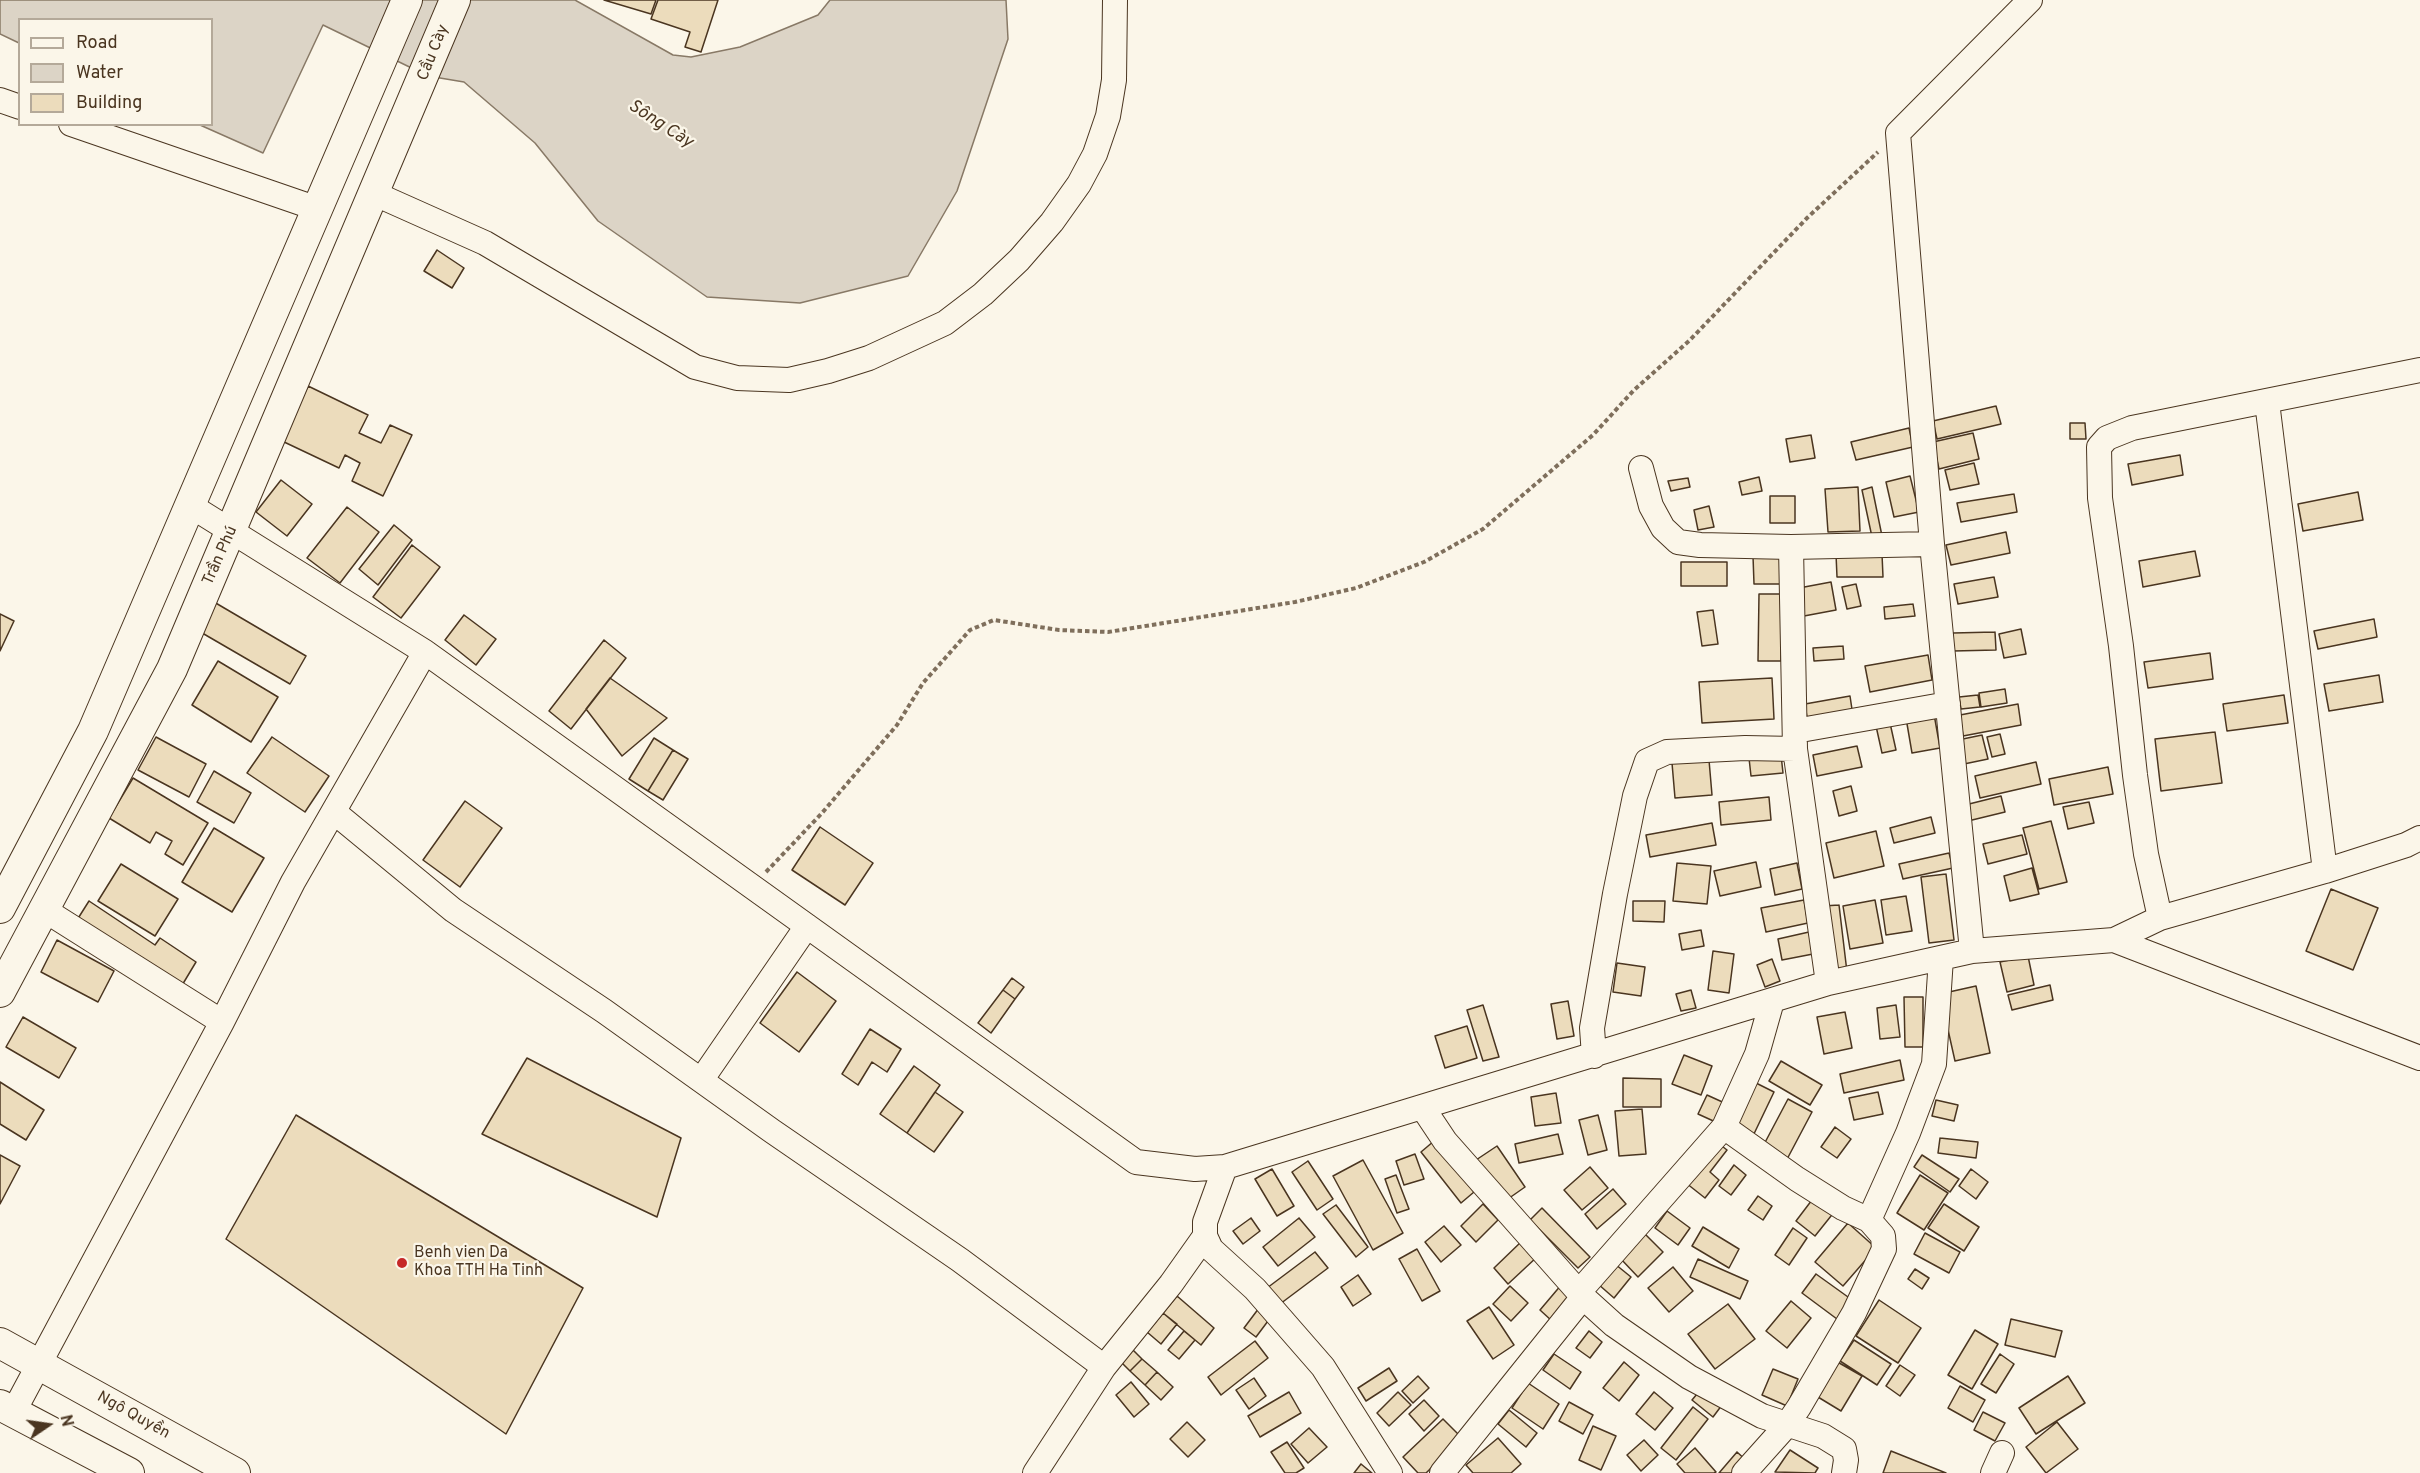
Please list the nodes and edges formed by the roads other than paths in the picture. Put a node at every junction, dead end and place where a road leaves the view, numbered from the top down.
1 (407, 0) edge
2 (455, 0) edge
3 (1115, 0) edge
4 (2030, 0) edge
5 (0, 100) edge
6 (413, 105) joint
7 (18, 106) edge
8 (77, 126) edge
9 (373, 193) junction
10 (318, 209) junction
11 (2420, 370) edge
12 (2267, 402) junction
13 (1641, 468) dead end
14 (191, 506) junction
15 (232, 531) junction
16 (1932, 544) junction
17 (1791, 547) junction
18 (425, 652) junction
19 (1948, 704) junction
20 (1795, 740) junction
21 (334, 812) junction
22 (2420, 838) edge
23 (2325, 872) junction
24 (0, 908) edge
25 (43, 909) junction
26 (2160, 918) junction
27 (807, 926) junction
28 (2114, 940) junction
29 (1972, 951) junction
30 (1941, 958) junction
31 (1828, 983) junction
32 (0, 992) edge
33 (1772, 1001) junction
34 (222, 1022) junction
35 (1594, 1056) junction
36 (2420, 1058) edge
37 (702, 1079) junction
38 (1423, 1108) junction
39 (1724, 1127) junction
40 (1224, 1167) junction
41 (1869, 1220) junction
42 (1205, 1236) junction
43 (1581, 1294) junction
44 (0, 1342) edge
45 (39, 1364) junction
46 (1104, 1367) junction
47 (7, 1408) edge
48 (1786, 1426) junction
49 (129, 1473) edge
50 (235, 1473) edge
51 (1035, 1473) edge
52 (1390, 1473) edge
53 (1443, 1473) edge
54 (1744, 1473) edge
55 (1844, 1473) edge

1 - 10 main road
2 - 6 main road, Cầu Cày
3 - 9 street
4 - 16 street
5 - 7 street
6 - 9 main road, Trần Phú
8 - 10 street
9 - 15 main road, Trần Phú
10 - 14 main road
11 - 12 street
12 - 23 street
12 - 26 street
13 - 17 street
14 - 15 street
14 - 24 main road
15 - 18 street
15 - 25 main road, Trần Phú
16 - 17 street
16 - 19 street
17 - 20 street
18 - 21 street
18 - 27 street
19 - 20 street
19 - 29 street
20 - 31 street
20 - 35 street
21 - 34 street
21 - 37 street
22 - 23 street
23 - 26 street
25 - 32 main road, Trần Phú
25 - 34 street
26 - 28 street
27 - 37 street
27 - 40 street
28 - 29 street
28 - 36 street
29 - 30 street
30 - 31 street
30 - 41 street
31 - 33 street
33 - 35 street
33 - 39 street
34 - 45 street
35 - 38 street
37 - 46 street
38 - 40 street
38 - 43 street
39 - 41 street
39 - 43 street
40 - 42 street
41 - 48 street
42 - 46 street
42 - 52 street
43 - 48 street
43 - 53 street
44 - 45 main road, Ngô Quyền
45 - 47 street
45 - 50 main road, Ngô Quyền
46 - 51 street
47 - 49 main road
48 - 54 street
48 - 55 street

